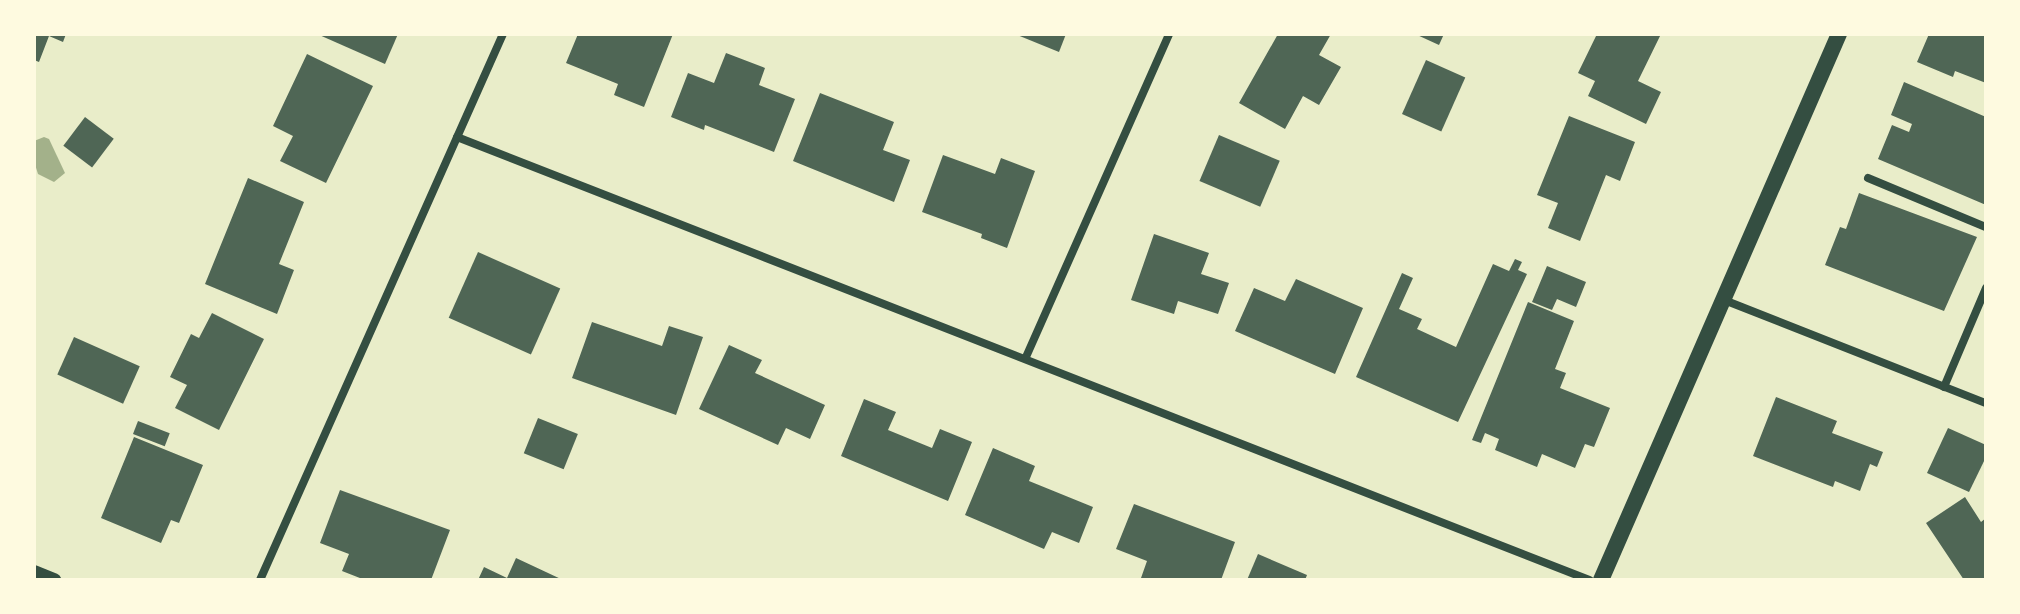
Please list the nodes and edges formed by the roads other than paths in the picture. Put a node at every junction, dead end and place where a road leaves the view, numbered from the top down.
1 (503, 34) edge
2 (1169, 34) edge
3 (1839, 34) edge
4 (457, 137) junction
5 (1868, 178) dead end
6 (1986, 227) edge
7 (1986, 288) edge
8 (1724, 300) junction
9 (1026, 357) junction
10 (1944, 387) junction
11 (1986, 403) edge
12 (34, 572) edge
13 (54, 580) edge
14 (260, 580) edge
15 (1589, 580) edge
16 (1601, 580) edge

1 - 4 street
2 - 9 street
3 - 8 main road
4 - 9 street
4 - 14 street
5 - 6 street
7 - 10 street
8 - 10 street
8 - 16 main road
9 - 15 street
10 - 11 street
12 - 13 street

